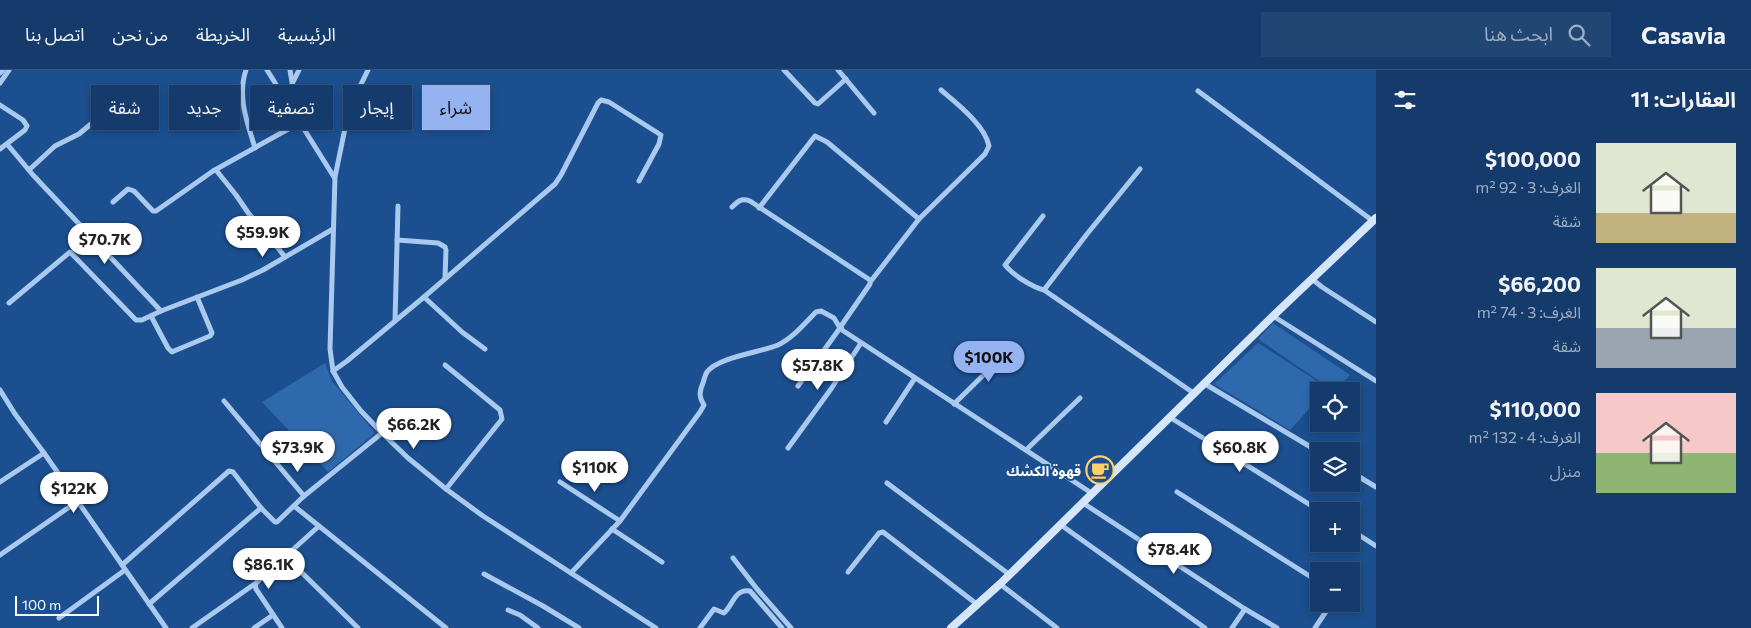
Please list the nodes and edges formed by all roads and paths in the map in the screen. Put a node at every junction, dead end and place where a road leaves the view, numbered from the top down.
1 (246, 70) edge
2 (267, 70) edge
3 (290, 70) edge
4 (299, 70) edge
5 (368, 70) edge
6 (784, 70) edge
7 (838, 70) edge
8 (5, 72) edge
9 (846, 79) junction
10 (292, 83) joint
11 (0, 84) edge
12 (277, 85) edge
13 (941, 90) dead end
14 (1198, 91) dead end
15 (0, 105) edge
16 (874, 112) dead end
17 (91, 124) edge
18 (287, 130) edge
19 (306, 130) edge
20 (7, 144) junction
21 (255, 148) junction
22 (0, 149) edge
23 (1140, 169) dead end
24 (29, 170) junction
25 (216, 170) junction
26 (335, 177) junction
27 (639, 181) dead end
28 (113, 202) dead end
29 (398, 206) dead end
30 (732, 207) dead end
31 (759, 208) junction
32 (1042, 216) dead end
33 (919, 219) junction
34 (1375, 219) edge
35 (333, 228) junction
36 (397, 240) junction
37 (285, 257) junction
38 (445, 278) junction
39 (1312, 279) junction
40 (871, 281) junction
41 (1044, 290) junction
42 (197, 297) junction
43 (424, 297) junction
44 (10, 303) dead end
45 (161, 311) junction
46 (151, 316) junction
47 (1273, 316) junction
48 (395, 321) junction
49 (1376, 322) edge
50 (840, 328) junction
51 (862, 343) junction
52 (1011, 348) dead end
53 (485, 349) dead end
54 (444, 365) dead end
55 (333, 371) junction
56 (915, 378) junction
57 (1376, 381) edge
58 (1205, 384) junction
59 (798, 386) dead end
60 (0, 390) edge
61 (1195, 394) junction
62 (1080, 398) dead end
63 (224, 401) dead end
64 (954, 404) junction
65 (1171, 418) junction
66 (886, 422) dead end
67 (382, 434) junction
68 (1310, 447) edge
69 (788, 448) dead end
70 (1026, 450) junction
71 (44, 453) junction
72 (1360, 477) edge
73 (0, 482) edge
74 (560, 482) dead end
75 (887, 484) dead end
76 (1376, 487) edge
77 (446, 489) junction
78 (1177, 492) dead end
79 (1093, 494) junction
80 (304, 496) junction
81 (78, 501) junction
82 (1083, 503) junction
83 (1310, 505) edge
84 (294, 506) junction
85 (262, 508) junction
86 (620, 521) junction
87 (1061, 525) junction
88 (318, 526) junction
89 (612, 529) junction
90 (1360, 536) edge
91 (1376, 546) edge
92 (0, 555) edge
93 (286, 557) junction
94 (733, 558) dead end
95 (662, 562) dead end
96 (123, 567) junction
97 (848, 572) dead end
98 (571, 573) junction
99 (484, 574) dead end
100 (1010, 574) junction
101 (1310, 576) edge
102 (256, 582) junction
103 (1000, 584) junction
104 (149, 604) junction
105 (978, 605) junction
106 (1245, 609) junction
107 (508, 610) dead end
108 (1326, 612) edge
109 (274, 615) junction
110 (60, 618) dead end
111 (166, 628) edge
112 (192, 628) edge
113 (254, 628) edge
114 (282, 628) edge
115 (358, 628) edge
116 (446, 628) edge
117 (538, 628) edge
118 (579, 628) edge
119 (656, 628) edge
120 (700, 628) edge
121 (782, 628) edge
122 (791, 628) edge
123 (951, 628) edge
124 (1057, 628) edge
125 (1205, 628) edge
126 (1232, 628) edge
127 (1278, 628) edge
128 (1315, 628) edge

1 - 21 street
2 - 12 street
3 - 10 street
4 - 10 street
5 - 26 street
6 - 9 street
7 - 9 street
8 - 11 street
9 - 16 street
13 - 33 street
14 - 34 street
15 - 20 street
17 - 24 street
18 - 21 street
19 - 26 street
20 - 22 street
20 - 24 street
21 - 25 street
23 - 41 street
24 - 45 street
25 - 28 street
25 - 37 street
26 - 35 street
27 - 38 street
29 - 36 street
30 - 31 street
31 - 33 street
31 - 40 street
32 - 41 street
33 - 40 street
34 - 39 main road
35 - 37 street
35 - 55 street
36 - 38 street
36 - 48 street
37 - 42 street
38 - 43 street
39 - 47 main road
39 - 49 street
40 - 50 street
41 - 61 street
42 - 45 street
42 - 46 street
43 - 48 street
43 - 53 street
44 - 46 street
45 - 46 street
47 - 57 street
47 - 58 main road
48 - 55 street
50 - 51 street
50 - 59 street
50 - 86 street
51 - 56 street
51 - 69 street
52 - 64 street
54 - 77 street
55 - 67 street
56 - 64 street
56 - 66 street
58 - 61 main road
58 - 68 street
60 - 71 street
61 - 65 main road
62 - 70 street
63 - 80 street
64 - 70 street
65 - 79 main road
65 - 83 street
67 - 77 street
67 - 80 street
70 - 79 street
71 - 73 street
71 - 81 street
72 - 76 street
74 - 86 street
75 - 100 street
77 - 98 street
78 - 101 street
79 - 82 main road
80 - 84 street
81 - 92 street
81 - 96 street
82 - 87 main road
82 - 106 street
84 - 85 street
84 - 88 street
85 - 96 street
85 - 104 street
86 - 89 street
87 - 100 main road
87 - 125 street
88 - 93 street
88 - 116 street
89 - 95 street
89 - 98 street
90 - 91 street
93 - 102 street
93 - 115 street
94 - 122 street
96 - 104 street
96 - 110 street
97 - 105 street
98 - 119 street
99 - 118 street
100 - 103 main road
102 - 109 street
102 - 112 street
103 - 105 main road
103 - 124 street
104 - 111 street
105 - 123 main road
106 - 126 street
106 - 127 street
107 - 117 street
108 - 128 street
109 - 113 street
109 - 114 street
120 - 121 street

